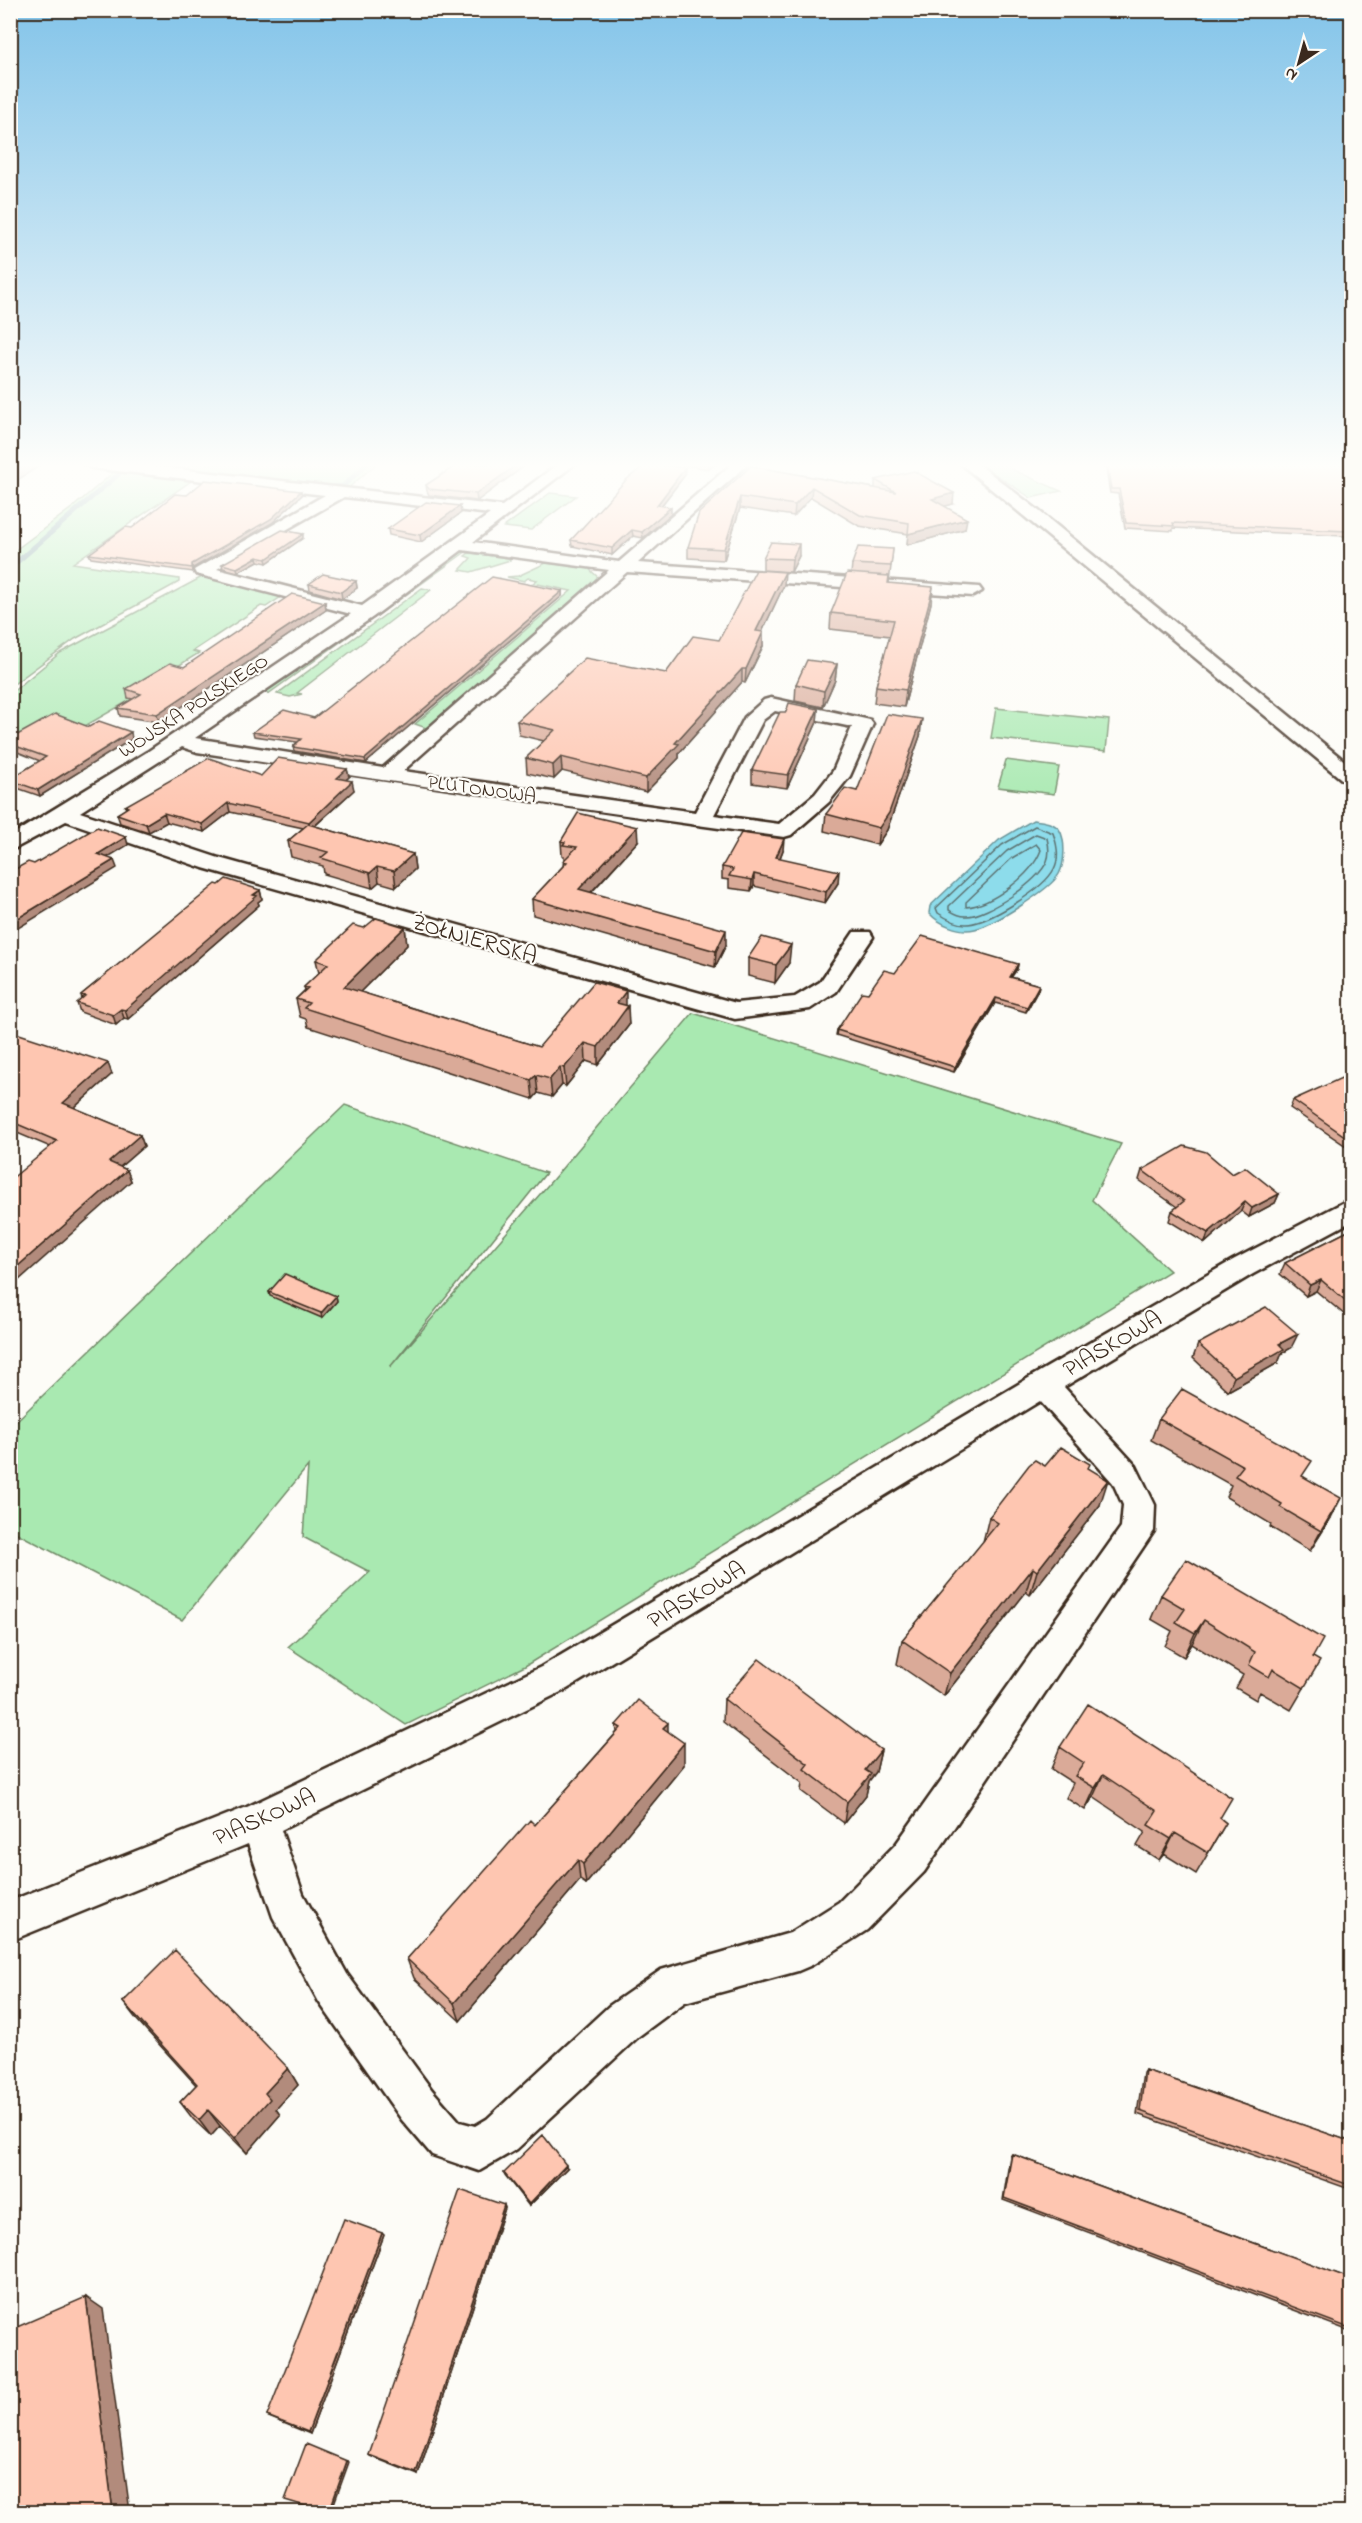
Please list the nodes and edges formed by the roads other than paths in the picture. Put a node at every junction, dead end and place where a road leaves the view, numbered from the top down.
1 (247, 582) edge
2 (409, 582) edge
3 (605, 582) edge
4 (838, 582) edge
5 (1114, 582) edge
6 (974, 591) dead end
7 (367, 613) junction
8 (181, 740) junction
9 (388, 775) junction
10 (1352, 778) edge
11 (64, 813) junction
12 (701, 820) junction
13 (10, 845) edge
14 (862, 937) dead end
15 (1352, 1208) edge
16 (1043, 1384) junction
17 (259, 1821) junction
18 (10, 1921) edge

1 - 7 street
2 - 7 street, WOJSKA POLSKIEGO
3 - 9 street
4 - 6 street
5 - 10 street
7 - 8 street, WOJSKA POLSKIEGO
8 - 9 street, PLUTONOWA
8 - 11 street, WOJSKA POLSKIEGO
9 - 12 street, PLUTONOWA
11 - 13 street, WOJSKA POLSKIEGO
11 - 14 street, ŻOŁNIERSKA
12 - 12 street, PLUTONOWA
15 - 16 street, PIASKOWA
16 - 17 street, PIASKOWA
16 - 17 street
17 - 18 street, PIASKOWA

